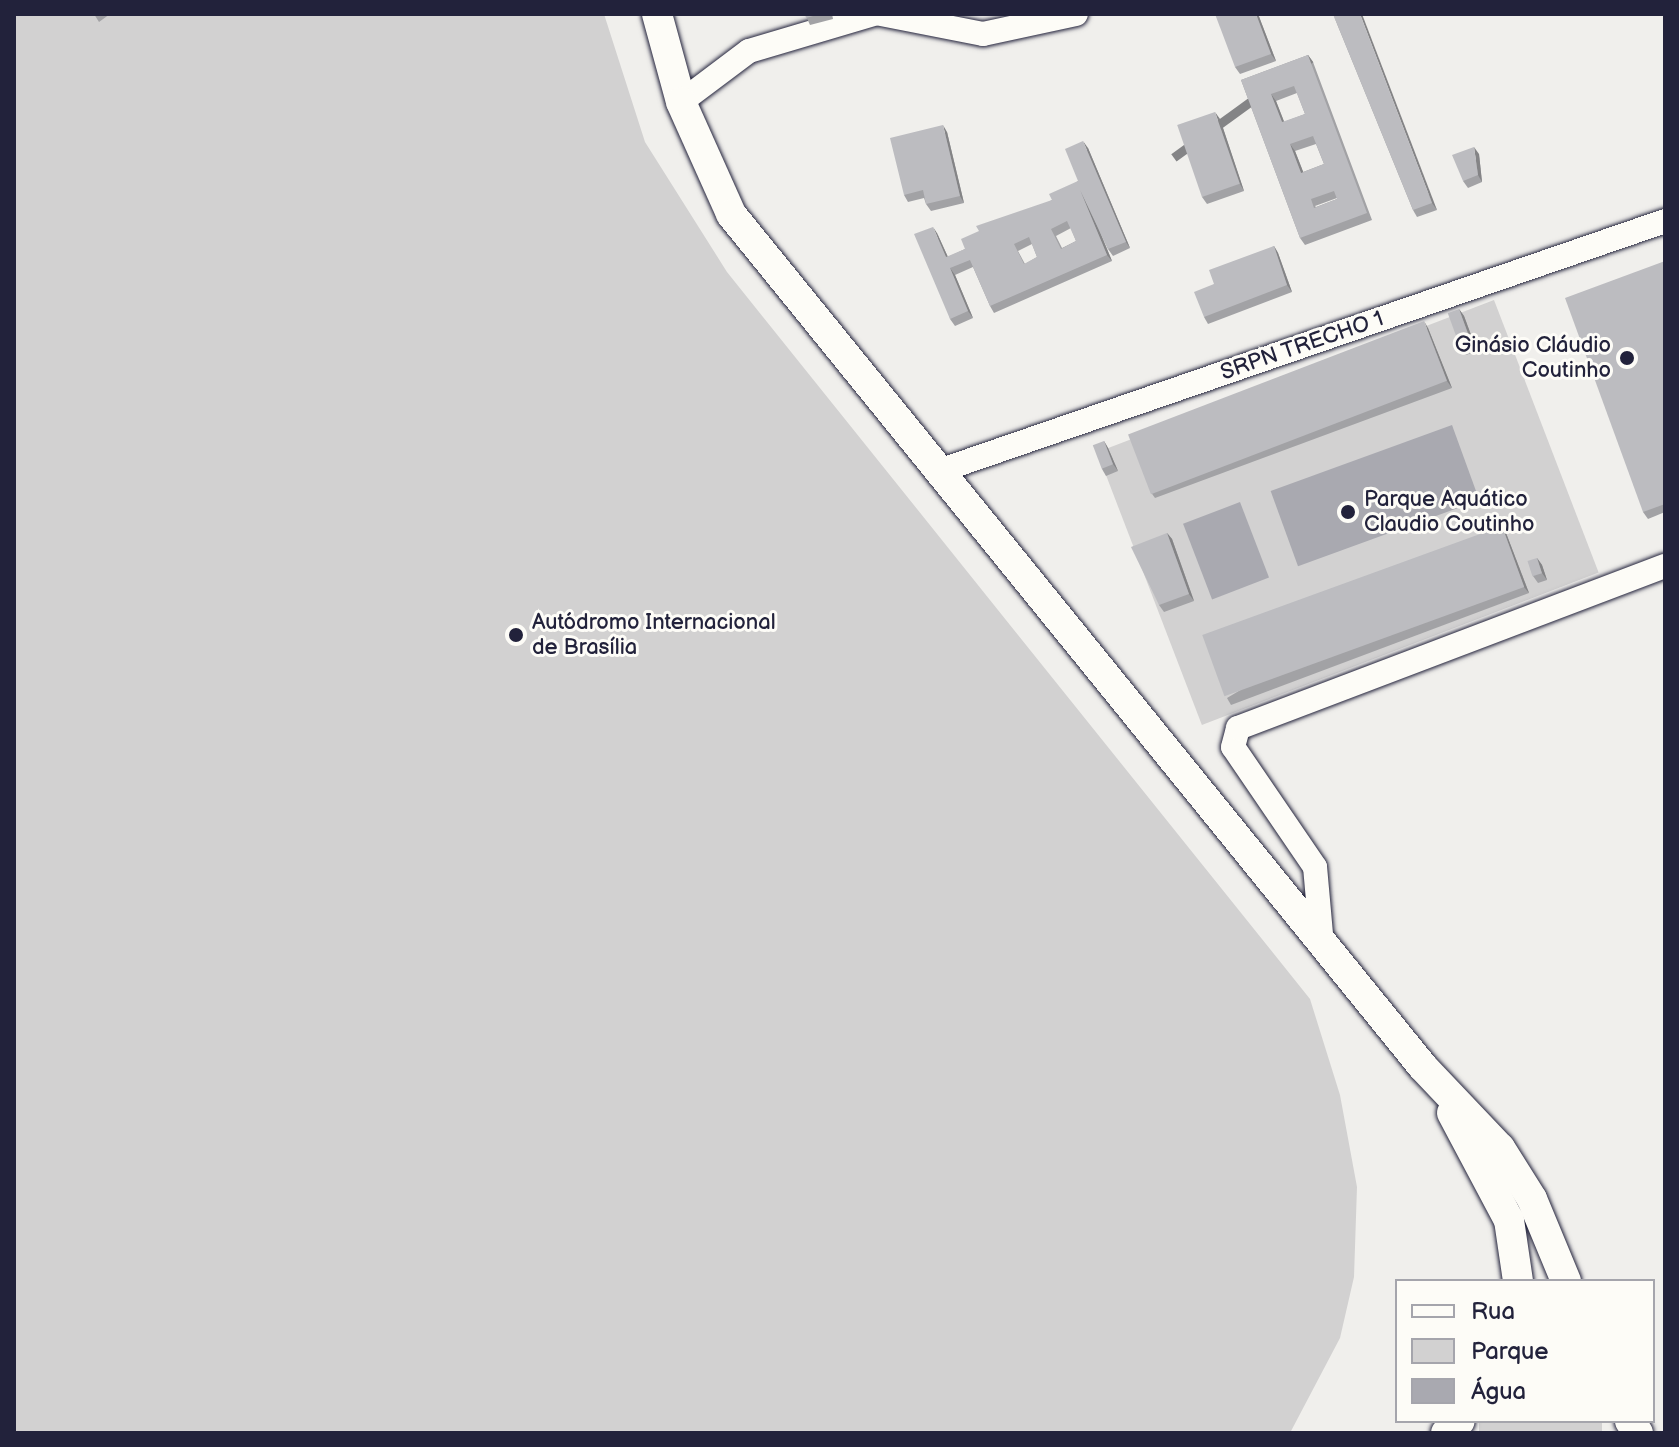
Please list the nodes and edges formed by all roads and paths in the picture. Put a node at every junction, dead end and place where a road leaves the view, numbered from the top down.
1 (657, 14) edge
2 (874, 14) edge
3 (881, 14) edge
4 (1076, 14) edge
5 (681, 102) junction
6 (1665, 221) edge
7 (939, 471) junction
8 (1665, 566) edge
9 (1322, 945) junction
10 (1423, 1067) junction
11 (1518, 1279) edge
12 (1565, 1279) edge

1 - 5 main road
2 - 5 lane
3 - 4 lane
5 - 7 main road
6 - 7 lane, SRPN TRECHO 1
7 - 9 main road
8 - 9 lane
9 - 10 main road
10 - 11 main road
10 - 12 main road

